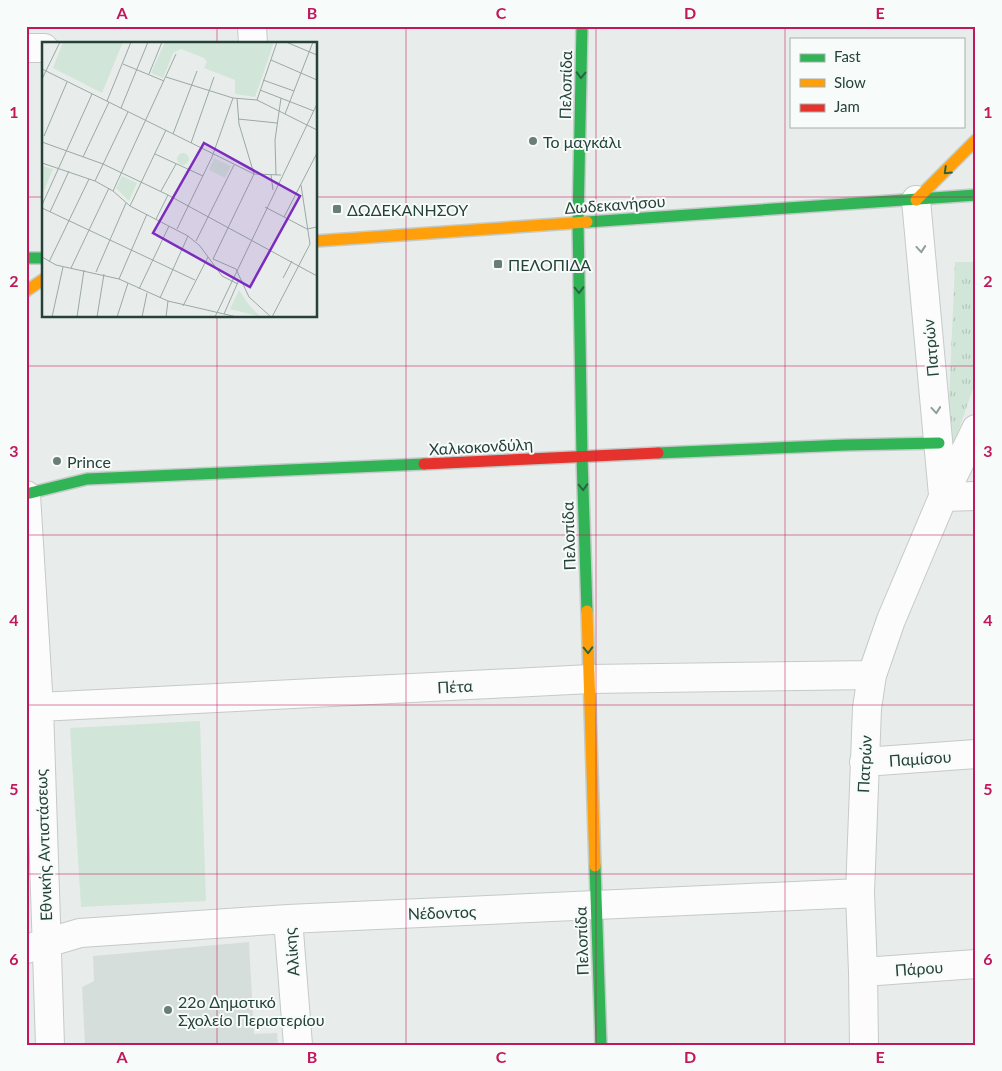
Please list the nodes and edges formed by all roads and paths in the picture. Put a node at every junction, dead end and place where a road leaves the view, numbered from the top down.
1 (252, 26) edge
2 (582, 26) edge
3 (253, 42) edge
4 (26, 48) edge
5 (42, 48) edge
6 (976, 140) edge
7 (976, 196) edge
8 (916, 200) junction
9 (578, 223) junction
10 (318, 241) edge
11 (26, 258) edge
12 (42, 258) edge
13 (42, 280) edge
14 (26, 292) edge
15 (976, 429) edge
16 (938, 443) junction
17 (582, 458) junction
18 (26, 495) edge
19 (976, 496) edge
20 (943, 497) junction
21 (872, 675) junction
22 (590, 679) junction
23 (39, 707) junction
24 (976, 754) edge
25 (864, 762) junction
26 (860, 893) junction
27 (596, 906) junction
28 (288, 919) junction
29 (36, 946) edge
30 (976, 964) edge
31 (863, 972) junction
32 (50, 1045) edge
33 (298, 1045) edge
34 (601, 1045) edge
35 (864, 1045) edge

1 - 3 street
2 -> 9 street, Πελοπίδα
4 - 5 street
6 -> 8 street
7 - 8 street, Δωδεκανήσου
8 - 9 street, Δωδεκανήσου
8 -> 16 street, Πατρών
9 - 10 street, Δωδεκανήσου
9 -> 17 street, Πελοπίδα
11 - 12 street
13 - 14 street
15 - 20 street, Πατρών
16 - 17 street, Χαλκοκονδύλη
16 - 20 street, Πατρών
17 - 18 street, Χαλκοκονδύλη
17 -> 22 street, Πελοπίδα
18 - 23 street, Εθνικής Αντιστάσεως
19 - 20 street
20 - 21 street, Πατρών
21 - 22 street, Πέτα
21 - 25 street, Πατρών
22 - 23 street, Πέτα
22 - 27 street, Πελοπίδα
23 - 29 street, Εθνικής Αντιστάσεως
24 - 25 street, Παμίσου
25 - 26 street, Πατρών
26 - 27 street, Νέδοντος
26 - 31 street, Πατρών
27 - 28 street, Νέδοντος
27 - 34 street, Πελοπίδα
28 - 29 street, Νέδοντος
28 - 33 street, Αλίκης
29 - 32 street, Εθνικής Αντιστάσεως
30 - 31 street, Πάρου
31 - 35 street, Πατρών

